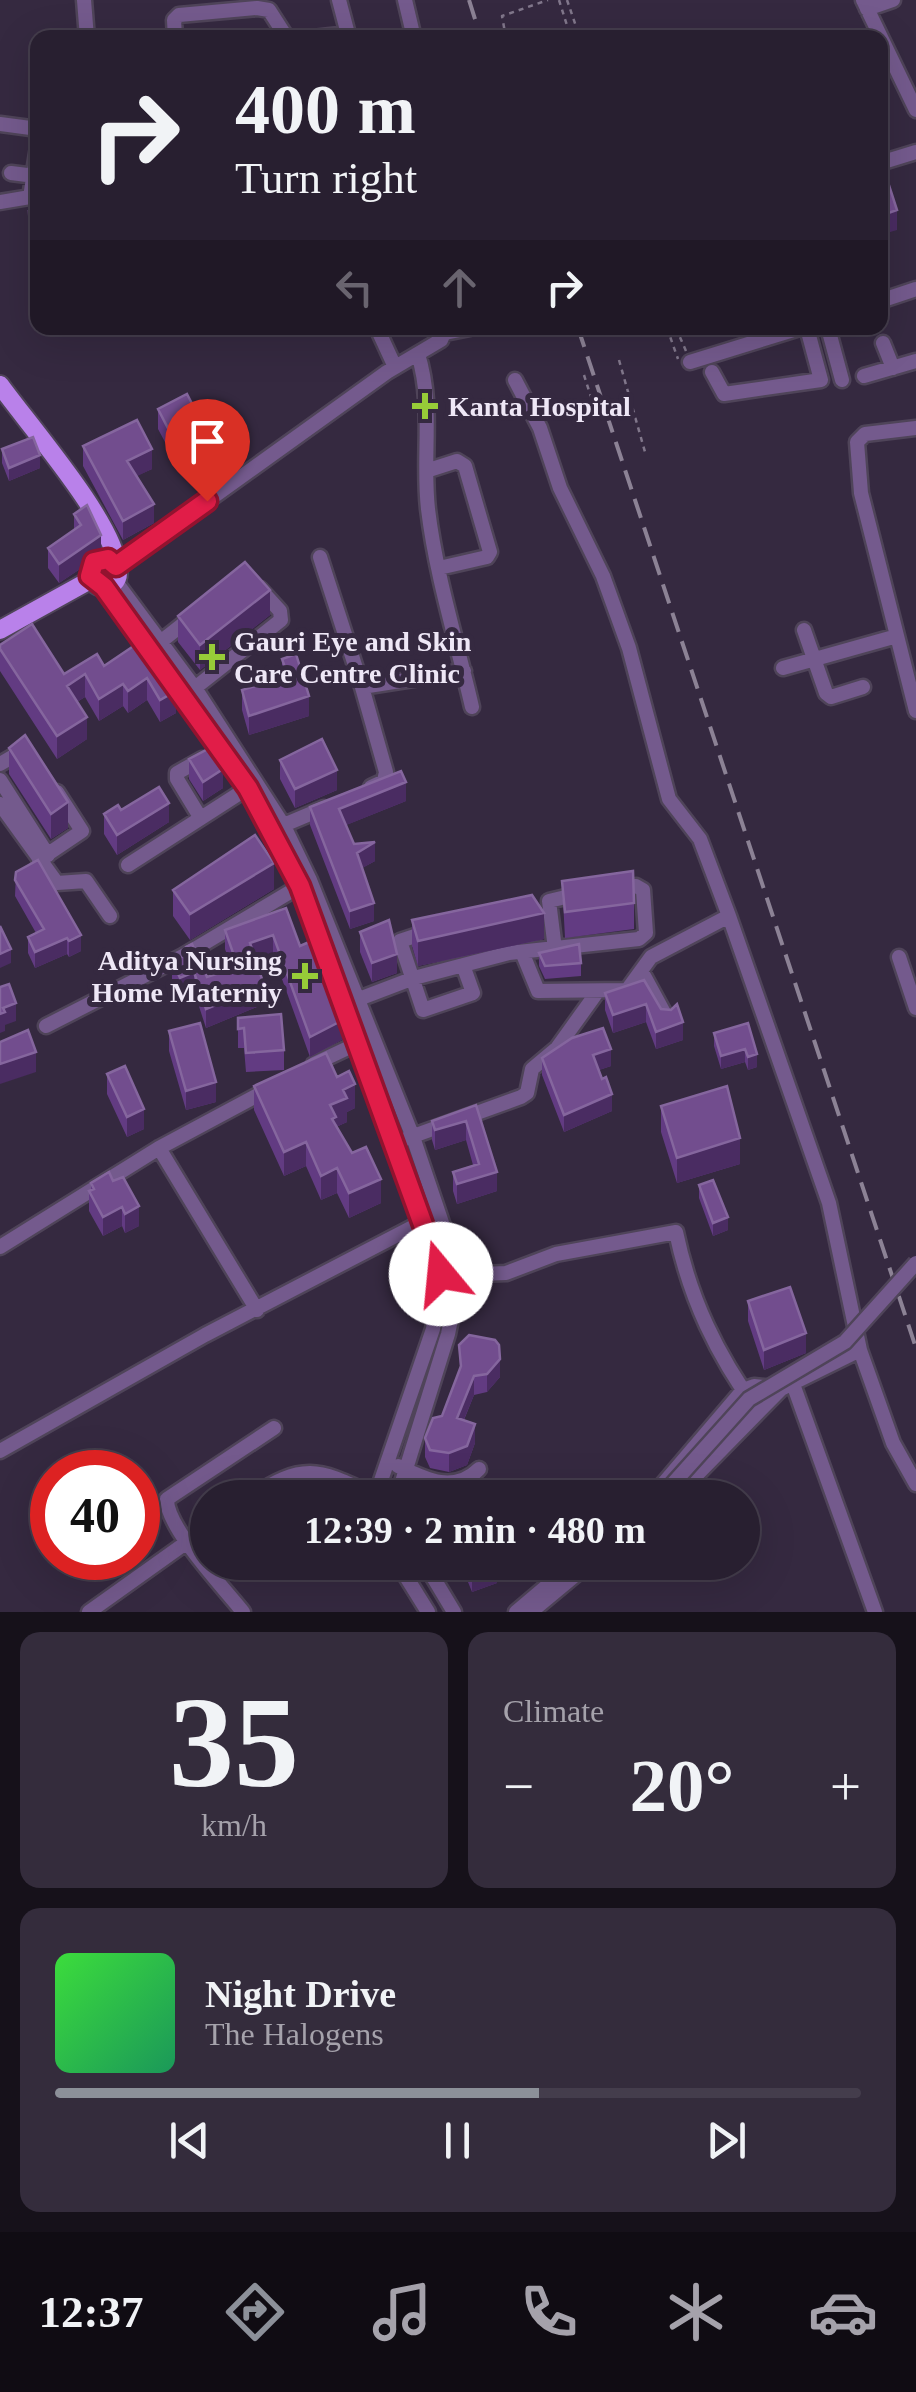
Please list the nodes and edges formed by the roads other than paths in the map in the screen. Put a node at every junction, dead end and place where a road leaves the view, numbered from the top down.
1 (84, 0) edge
2 (339, 0) edge
3 (405, 0) edge
4 (893, 0) edge
5 (865, 4) edge
6 (86, 30) edge
7 (175, 30) edge
8 (282, 30) edge
9 (346, 30) edge
10 (412, 30) edge
11 (878, 30) edge
12 (888, 52) edge
13 (916, 110) edge
14 (0, 124) edge
15 (30, 128) edge
16 (916, 152) edge
17 (888, 161) edge
18 (11, 173) dead end
19 (30, 175) edge
20 (30, 197) edge
21 (0, 202) edge
22 (916, 289) edge
23 (888, 299) edge
24 (380, 335) edge
25 (439, 335) edge
26 (782, 335) edge
27 (806, 335) edge
28 (830, 335) edge
29 (883, 343) dead end
30 (418, 354) junction
31 (916, 361) edge
32 (686, 366) road end
33 (396, 367) junction
34 (893, 368) junction
35 (712, 372) dead end
36 (864, 376) dead end
37 (516, 380) dead end
38 (842, 380) dead end
39 (0, 384) edge
40 (916, 428) edge
41 (429, 470) junction
42 (320, 557) dead end
43 (439, 568) junction
44 (249, 578) edge
45 (107, 579) junction
46 (198, 612) edge
47 (0, 630) edge
48 (804, 630) dead end
49 (897, 636) junction
50 (155, 646) junction
51 (814, 659) junction
52 (783, 668) dead end
53 (464, 671) junction
54 (362, 687) junction
55 (863, 687) dead end
56 (189, 692) junction
57 (472, 707) dead end
58 (916, 711) edge
59 (227, 746) junction
60 (0, 764) edge
61 (42, 766) edge
62 (0, 780) edge
63 (52, 782) edge
64 (254, 784) junction
65 (350, 796) edge
66 (0, 804) edge
67 (334, 804) edge
68 (200, 817) junction
69 (277, 827) junction
70 (44, 857) junction
71 (128, 866) dead end
72 (306, 882) junction
73 (540, 908) edge
74 (110, 916) dead end
75 (730, 916) junction
76 (454, 926) edge
77 (552, 949) junction
78 (522, 952) junction
79 (900, 958) dead end
80 (463, 965) junction
81 (642, 972) junction
82 (410, 979) junction
83 (598, 991) junction
84 (351, 1002) junction
85 (916, 1008) edge
86 (668, 1018) edge
87 (46, 1026) dead end
88 (366, 1039) junction
89 (413, 1138) junction
90 (395, 1141) junction
91 (159, 1148) junction
92 (440, 1213) junction
93 (424, 1220) junction
94 (0, 1247) edge
95 (916, 1264) edge
96 (441, 1274) junction
97 (460, 1276) junction
98 (257, 1310) junction
99 (447, 1333) junction
100 (860, 1350) junction
101 (787, 1386) junction
102 (743, 1390) junction
103 (758, 1410) junction
104 (274, 1428) dead end
105 (0, 1450) edge
106 (386, 1461) junction
107 (404, 1469) junction
108 (479, 1469) dead end
109 (674, 1470) junction
110 (276, 1480) edge
111 (334, 1480) edge
112 (381, 1480) edge
113 (401, 1480) edge
114 (665, 1480) edge
115 (676, 1480) edge
116 (686, 1480) edge
117 (690, 1480) edge
118 (916, 1484) edge
119 (190, 1539) edge
120 (187, 1541) junction
121 (408, 1580) edge
122 (435, 1580) edge
123 (554, 1580) edge
124 (575, 1580) edge
125 (581, 1580) edge
126 (89, 1612) edge
127 (244, 1612) edge
128 (428, 1612) edge
129 (454, 1612) edge
130 (516, 1612) edge
131 (531, 1612) edge
132 (546, 1612) edge
133 (875, 1612) edge

1 - 6 street
2 - 9 street
3 - 10 street
4 - 5 street
5 - 11 street
7 - 8 street
12 - 13 street
14 - 15 street
16 - 17 street
18 - 19 street
20 - 21 street
22 - 23 street
24 - 33 street
25 - 30 street
26 - 32 street
27 - 35 street
28 - 38 street
29 - 34 street
30 - 33 street
30 - 41 street
31 - 34 street
33 - 45 street
34 - 36 street
37 - 75 street
39 - 45 main road
40 - 49 street
41 - 43 street
41 - 43 street
42 - 54 street
43 - 53 street
44 - 56 street
45 - 47 main road
45 - 50 street
46 - 50 street
48 - 51 street
49 - 51 street
49 - 58 street
50 - 56 street
51 - 52 street
51 - 55 street
53 - 54 street
53 - 57 street
54 - 65 street
56 - 59 street
59 - 64 street
59 - 68 street
60 - 61 street
62 - 70 street
63 - 70 street
64 - 68 street
64 - 69 street
66 - 70 street
67 - 69 street
68 - 71 street
69 - 72 street
70 - 74 street
72 - 84 street
72 - 87 street
73 - 77 street
75 - 81 street
75 - 100 street
76 - 82 street
77 - 77 street
77 - 78 street
78 - 80 street
78 - 83 street
79 - 85 street
80 - 82 street
80 - 82 street
81 - 83 street
81 - 86 street
82 - 84 street
83 - 89 street
84 - 88 street
88 - 89 street
88 - 90 street
88 - 91 street
89 - 90 street
89 - 92 street
90 - 93 street
91 - 94 street
91 - 98 street
92 - 93 street
92 - 97 street
93 - 96 street
93 - 98 street
95 - 115 street, bridge
96 - 97 street
96 - 99 street
97 - 99 street
97 - 102 street
98 - 105 street
99 - 106 street
99 - 107 street
100 - 101 street
100 - 118 street
101 - 102 street
101 - 103 street
101 - 133 street
102 - 103 street
102 - 109 street
103 - 117 street
104 - 120 street
106 - 107 street
106 - 112 street
107 - 108 street
107 - 113 street
109 - 114 street
109 - 116 street
110 - 111 street
119 - 120 street
120 - 126 street
120 - 127 street
121 - 128 street
122 - 129 street
123 - 130 street
124 - 131 street
125 - 132 street

